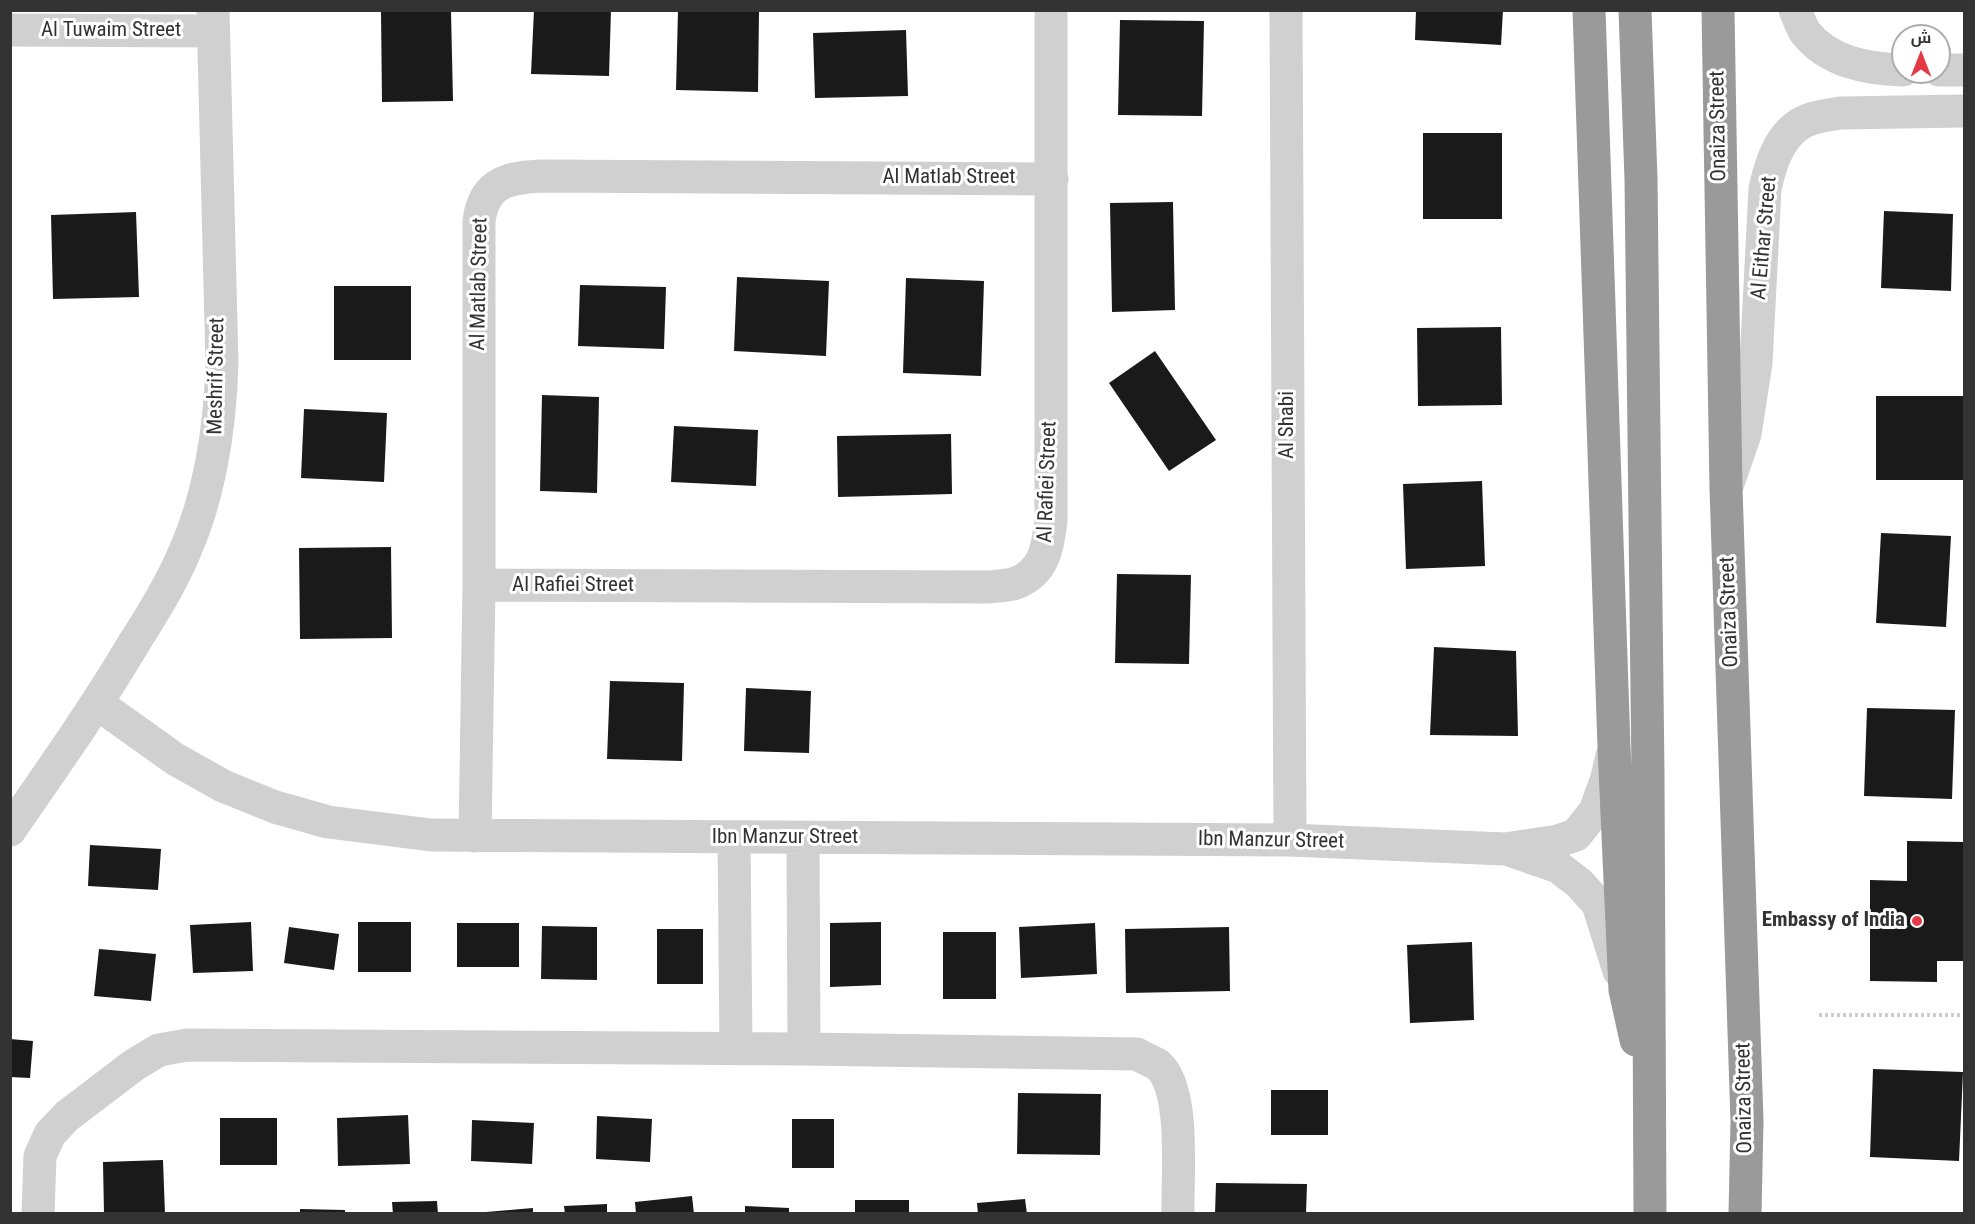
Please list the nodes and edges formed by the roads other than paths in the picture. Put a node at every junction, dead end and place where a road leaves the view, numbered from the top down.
1 (1051, 10) edge
2 (1286, 10) edge
3 (1589, 10) edge
4 (1635, 10) edge
5 (1718, 10) edge
6 (1795, 10) edge
7 (213, 21) edge
8 (10, 30) edge
9 (1891, 69) edge
10 (1965, 111) edge
11 (1052, 178) junction
12 (1726, 488) junction
13 (479, 585) junction
14 (98, 704) junction
15 (1614, 747) junction
16 (10, 830) edge
17 (475, 837) junction
18 (734, 837) junction
19 (803, 838) junction
20 (1290, 840) junction
21 (1505, 849) junction
22 (1625, 990) junction
23 (736, 1048) junction
24 (804, 1049) junction
25 (1650, 1110) junction
26 (38, 1214) edge
27 (1178, 1214) edge
28 (1650, 1214) edge
29 (1745, 1214) edge

1 - 11 street, Al Rafiei Street
2 - 20 street, Al Shabi
3 - 15 highway
4 - 25 highway
5 - 12 highway, Onaiza Street
6 - 9 street
7 - 8 street, Al Tuwaim Street
7 - 14 street, Meshrif Street
10 - 12 street, Al Eithar Street
11 - 13 street, Al Rafiei Street
11 - 13 street, Al Matlab Street
12 - 29 highway, Onaiza Street
13 - 17 street, Al Matlab Street
14 - 16 street, Meshrif Street
14 - 17 street, Ibn Manzur Street
15 - 21 street, Ibn Manzur Street
15 - 22 highway
17 - 18 street, Ibn Manzur Street
18 - 19 street, Ibn Manzur Street
18 - 23 street
19 - 20 street, Ibn Manzur Street
19 - 24 street
20 - 21 street, Ibn Manzur Street
21 - 22 street, Ibn Manzur Street
22 - 25 highway
23 - 24 street
23 - 26 street
24 - 27 street
25 - 28 highway

